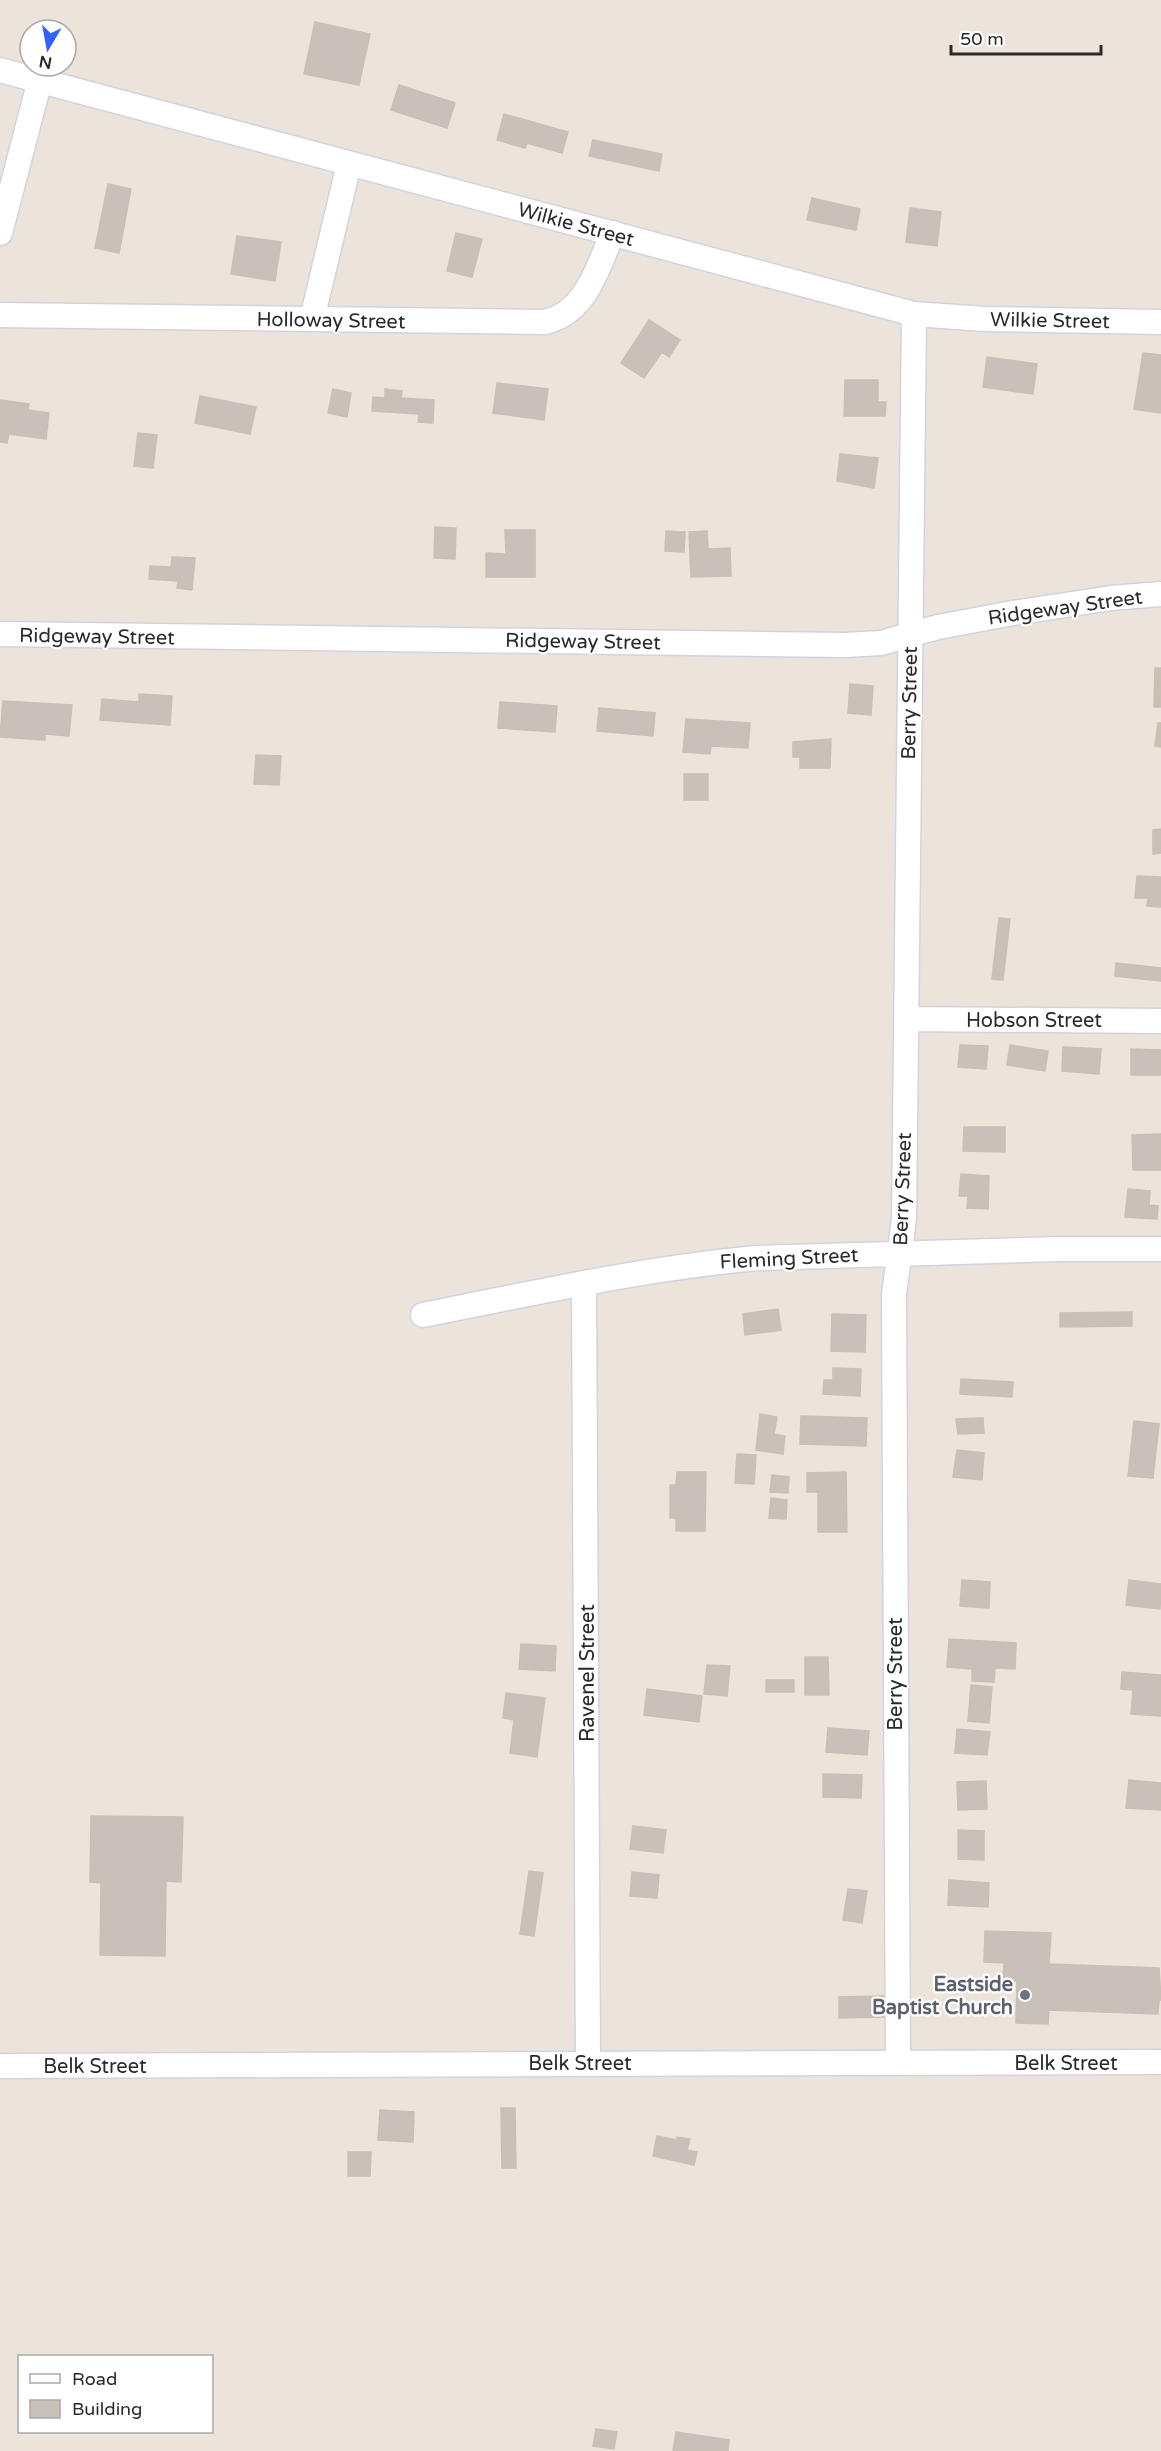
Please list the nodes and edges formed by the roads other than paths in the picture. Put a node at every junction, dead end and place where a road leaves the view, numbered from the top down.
1 (0, 70) edge
2 (40, 80) junction
3 (349, 164) junction
4 (0, 233) edge
5 (613, 233) junction
6 (914, 314) junction
7 (0, 315) edge
8 (312, 319) junction
9 (1161, 322) edge
10 (1161, 594) edge
11 (0, 634) edge
12 (910, 636) junction
13 (906, 1019) junction
14 (1161, 1021) edge
15 (1161, 1250) edge
16 (900, 1254) junction
17 (584, 1283) junction
18 (423, 1315) dead end
19 (1161, 2062) edge
20 (588, 2063) junction
21 (898, 2063) junction
22 (0, 2066) edge

1 - 2 street, Wilkie Street
2 - 3 street, Wilkie Street
2 - 4 street
3 - 5 street, Wilkie Street
3 - 8 street
5 - 6 street, Wilkie Street
5 - 8 street, Holloway Street
6 - 9 street, Wilkie Street
6 - 12 street, Berry Street
7 - 8 street, Holloway Street
10 - 12 street, Ridgeway Street
11 - 12 street, Ridgeway Street
12 - 13 street, Berry Street
13 - 14 street, Hobson Street
13 - 16 street, Berry Street
15 - 16 street, Fleming Street
16 - 17 street, Fleming Street
16 - 21 street, Berry Street
17 - 18 street, Fleming Street
17 - 20 street, Ravenel Street
19 - 21 street, Belk Street
20 - 21 street, Belk Street
20 - 22 street, Belk Street

